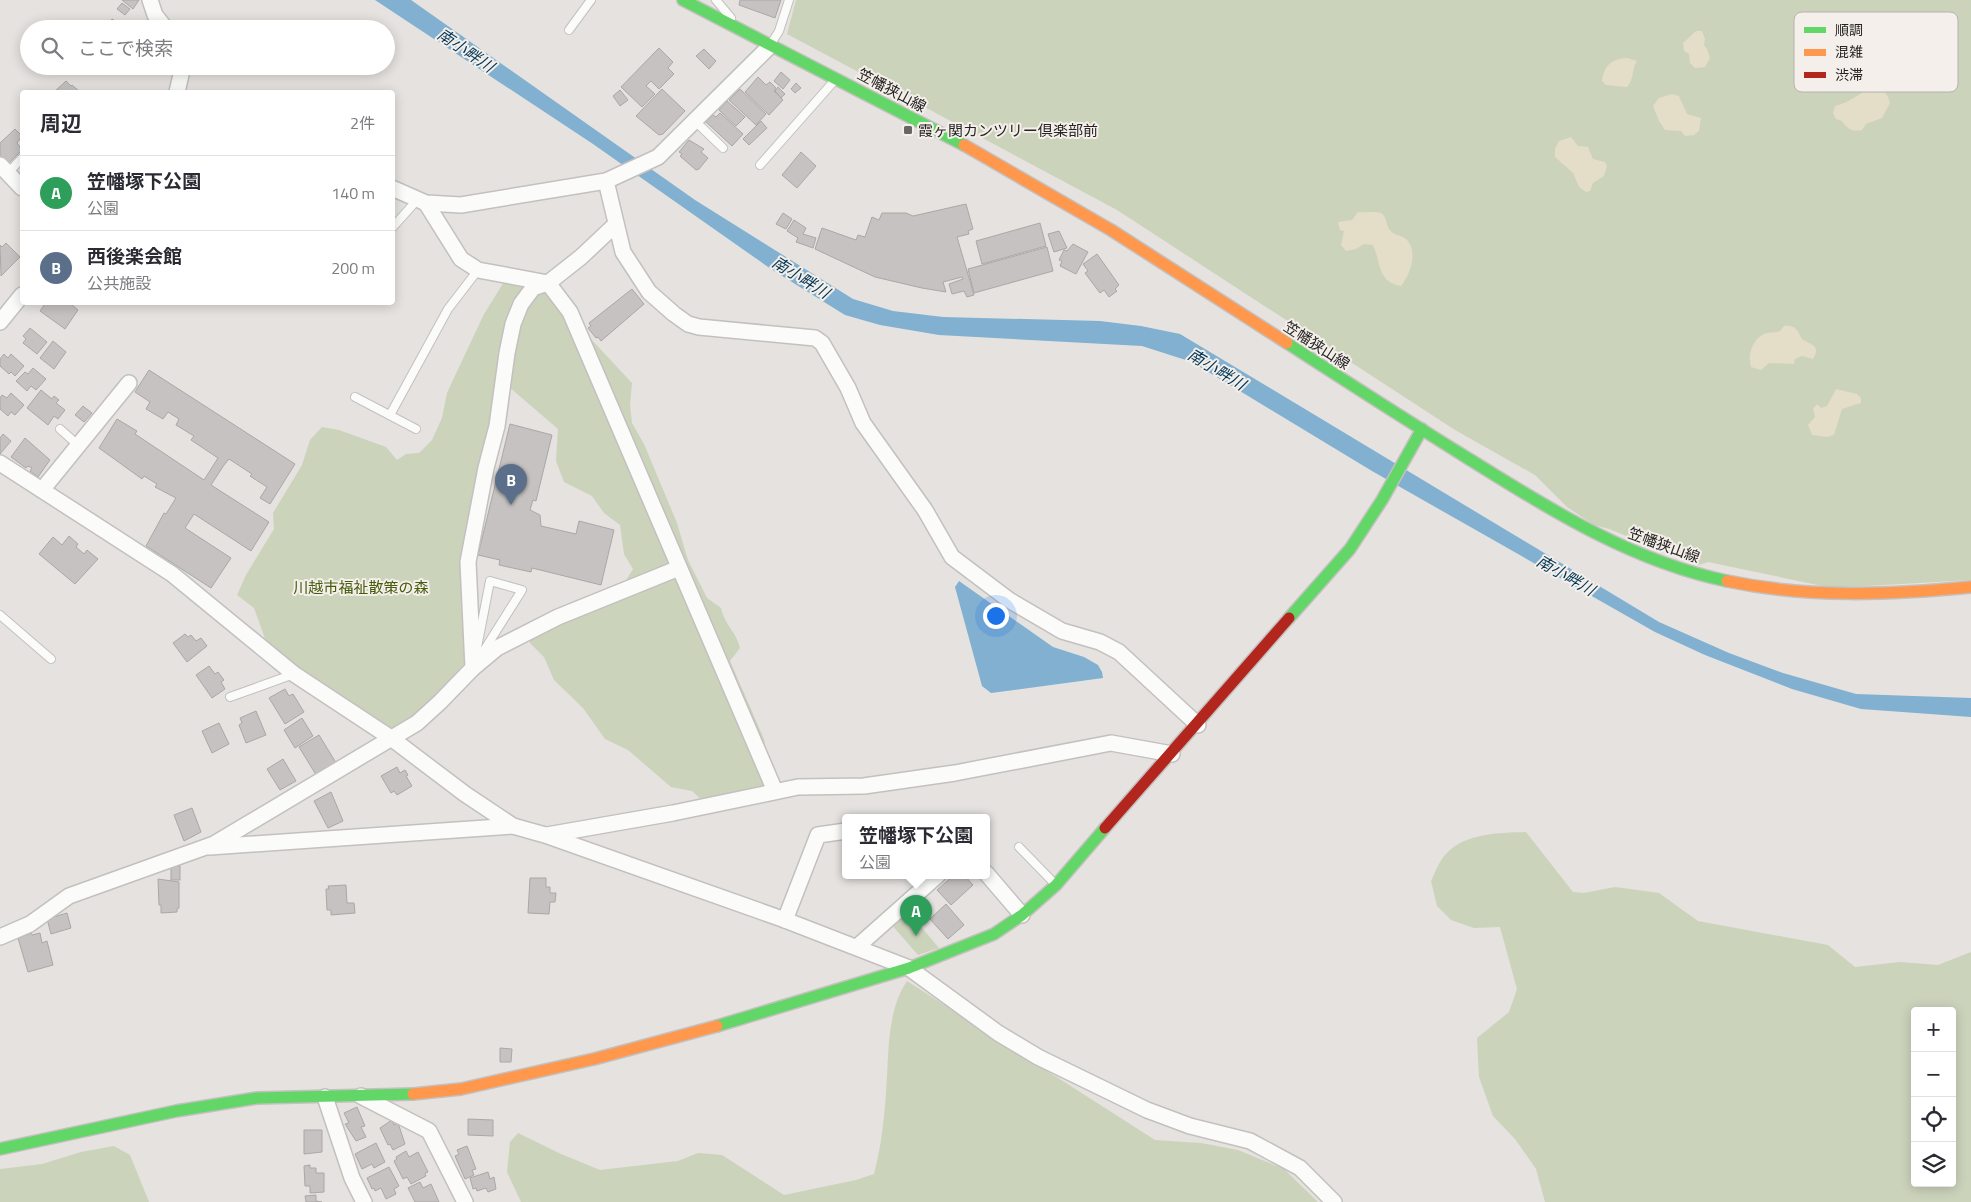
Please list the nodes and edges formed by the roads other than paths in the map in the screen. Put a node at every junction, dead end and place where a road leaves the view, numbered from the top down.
1 (150, 0) edge
2 (591, 0) edge
3 (683, 0) edge
4 (716, 0) edge
5 (789, 0) edge
6 (158, 20) edge
7 (569, 30) dead end
8 (741, 31) junction
9 (770, 46) junction
10 (181, 75) edge
11 (837, 78) junction
12 (177, 90) edge
13 (695, 121) junction
14 (723, 148) dead end
15 (20, 159) edge
16 (760, 166) dead end
17 (4, 169) edge
18 (607, 181) junction
19 (20, 186) edge
20 (395, 189) edge
21 (422, 201) junction
22 (395, 225) edge
23 (615, 225) junction
24 (478, 270) junction
25 (548, 283) junction
26 (20, 297) edge
27 (0, 322) edge
28 (130, 383) dead end
29 (355, 397) dead end
30 (390, 415) junction
31 (60, 429) dead end
32 (416, 429) dead end
33 (1422, 429) junction
34 (79, 446) junction
35 (0, 464) edge
36 (42, 490) junction
37 (679, 568) junction
38 (1971, 587) edge
39 (0, 615) edge
40 (51, 659) dead end
41 (473, 668) junction
42 (294, 674) junction
43 (230, 698) dead end
44 (1198, 724) junction
45 (391, 738) junction
46 (1172, 754) junction
47 (775, 791) junction
48 (513, 826) junction
49 (842, 832) edge
50 (546, 835) junction
51 (1019, 846) dead end
52 (204, 848) junction
53 (990, 878) edge
54 (933, 879) edge
55 (1056, 885) junction
56 (1022, 915) junction
57 (785, 920) junction
58 (0, 937) edge
59 (858, 946) junction
60 (909, 968) junction
61 (358, 1095) junction
62 (325, 1097) junction
63 (0, 1149) edge
64 (364, 1202) edge
65 (465, 1202) edge
66 (1334, 1202) edge

1 - 6 street
2 - 7 lane
3 - 8 street, 笠幡狭山線
4 - 8 lane
5 - 9 lane
8 - 9 street, 笠幡狭山線
9 - 11 street, 笠幡狭山線
9 - 13 street
10 - 12 street
11 - 16 lane
11 - 33 street, 笠幡狭山線
13 - 14 lane
13 - 18 street
15 - 17 lane
17 - 19 street
18 - 21 street
18 - 23 street
20 - 21 street
21 - 22 lane
21 - 24 street
23 - 25 street
23 - 44 street
24 - 25 street
24 - 30 lane
25 - 37 street
25 - 41 street
26 - 27 street
28 - 34 street
29 - 30 lane
30 - 32 lane
31 - 34 lane
33 - 38 street, 笠幡狭山線
33 - 44 street
34 - 36 street
35 - 36 street
36 - 42 street
37 - 41 street
37 - 47 street
39 - 40 lane
41 - 41 lane
41 - 45 street
42 - 43 lane
42 - 45 street
44 - 46 street
45 - 48 street
45 - 52 street
46 - 47 street
46 - 55 street
47 - 50 street
48 - 50 street
48 - 52 street
49 - 57 street
50 - 57 street
51 - 55 lane
52 - 58 street
53 - 56 street
54 - 59 street
55 - 56 street
56 - 60 street
57 - 59 street
59 - 60 street
60 - 61 street
60 - 66 street
61 - 62 street
61 - 65 street
62 - 63 street
62 - 64 street

